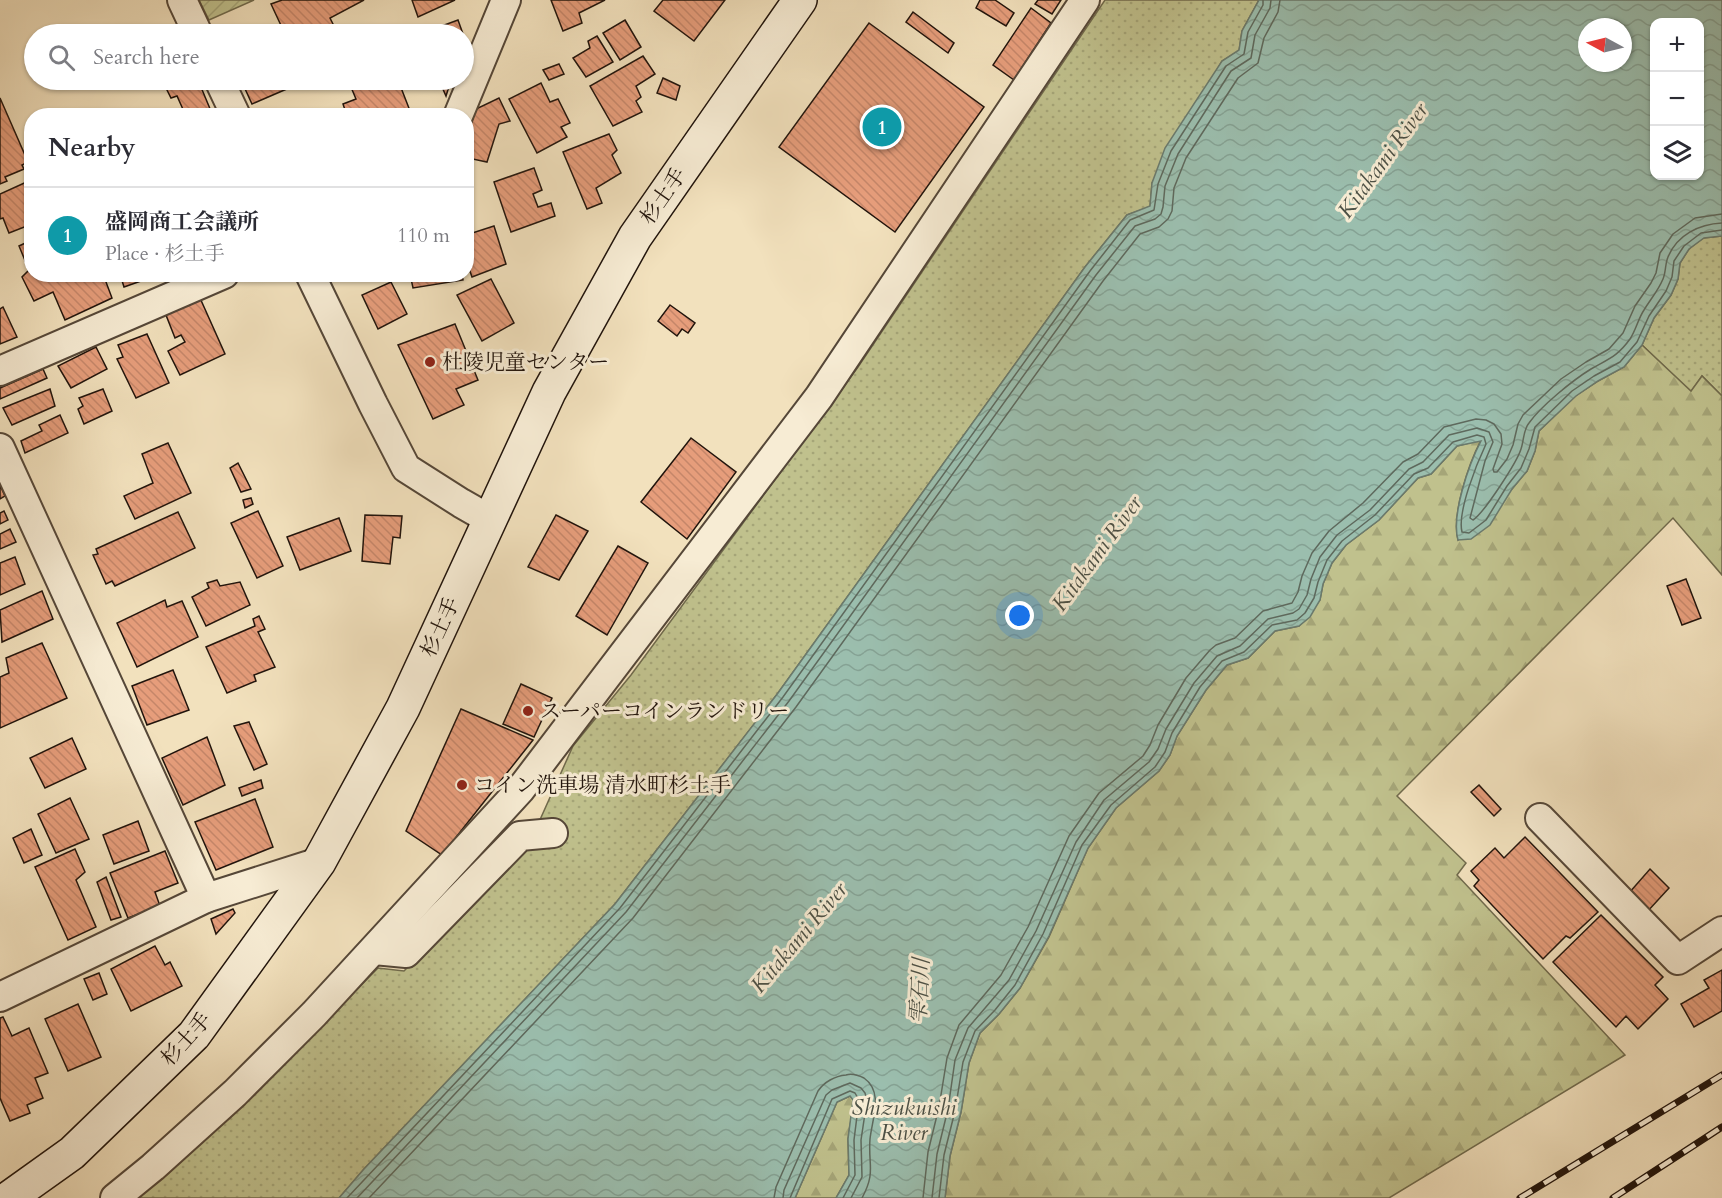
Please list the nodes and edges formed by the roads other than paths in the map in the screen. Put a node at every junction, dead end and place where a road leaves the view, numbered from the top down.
1 (182, 0) edge
2 (506, 0) edge
3 (800, 0) edge
4 (1086, 0) edge
5 (193, 24) edge
6 (474, 77) edge
7 (224, 90) edge
8 (469, 90) edge
9 (232, 108) edge
10 (461, 108) edge
11 (206, 282) edge
12 (314, 282) edge
13 (0, 371) edge
14 (0, 448) edge
15 (489, 519) junction
16 (1540, 818) dead end
17 (553, 833) dead end
18 (319, 862) junction
19 (206, 898) junction
20 (1722, 930) edge
21 (374, 950) junction
22 (0, 997) edge
23 (9, 1198) edge
24 (115, 1198) edge

1 - 5 street
2 - 6 street
3 - 15 street, 杉土手
4 - 21 street
7 - 9 street
8 - 10 street
11 - 13 street
12 - 15 street
14 - 19 street
15 - 18 street, 杉土手
16 - 20 street
17 - 21 street
18 - 19 street
18 - 23 street, 杉土手
19 - 22 street
21 - 24 street

